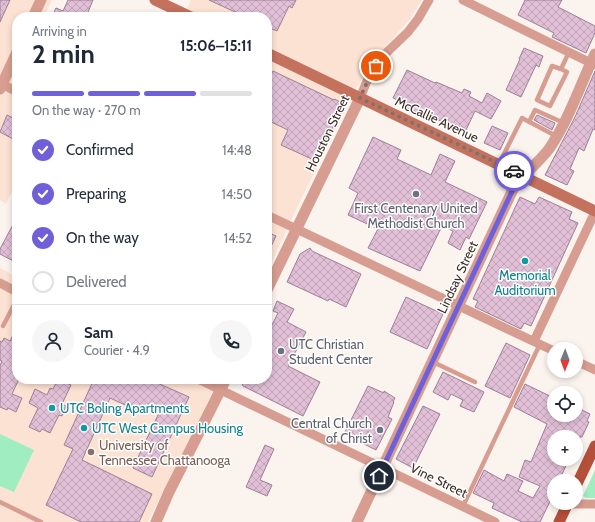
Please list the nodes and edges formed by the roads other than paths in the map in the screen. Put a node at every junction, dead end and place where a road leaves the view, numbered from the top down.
1 (41, 0) edge
2 (155, 0) edge
3 (429, 0) edge
4 (463, 0) edge
5 (35, 12) edge
6 (180, 12) edge
7 (569, 52) junction
8 (272, 55) edge
9 (594, 60) edge
10 (12, 63) edge
11 (561, 69) junction
12 (1, 87) edge
13 (12, 90) edge
14 (360, 98) junction
15 (529, 122) junction
16 (564, 123) junction
17 (556, 137) junction
18 (499, 164) junction
19 (523, 175) junction
20 (595, 212) edge
21 (272, 217) edge
22 (296, 229) junction
23 (272, 279) edge
24 (0, 283) edge
25 (12, 289) edge
26 (459, 306) junction
27 (12, 308) edge
28 (3, 326) dead end
29 (537, 342) junction
30 (547, 347) edge
31 (432, 362) junction
32 (583, 364) edge
33 (595, 370) edge
34 (475, 382) dead end
35 (208, 384) edge
36 (224, 384) edge
37 (221, 390) junction
38 (595, 446) edge
39 (383, 467) junction
40 (582, 474) edge
41 (0, 502) edge
42 (583, 504) edge
43 (595, 504) edge
44 (463, 506) junction
45 (162, 510) junction
46 (564, 510) edge
47 (41, 522) edge
48 (156, 522) edge
49 (164, 522) edge
50 (357, 522) edge
51 (495, 522) edge
52 (558, 522) edge

1 - 5 street
2 - 6 main road
3 - 14 street, Houston Street
4 - 7 street
7 - 9 street
7 - 11 lane
8 - 14 main road, McCallie Avenue
9 - 16 street, Lindsay Street
10 - 12 street
11 - 11 lane
12 - 13 street
14 - 18 main road, McCallie Avenue
14 - 22 street, Houston Street
15 - 16 lane
15 - 17 lane
15 - 18 lane
16 - 17 street, Lindsay Street
17 - 19 street, Lindsay Street
18 - 19 main road, McCallie Avenue
19 - 20 main road, McCallie Avenue
19 - 26 street, Lindsay Street
20 - 29 street
21 - 22 street
22 - 23 street, Houston Street
22 - 26 street
24 - 25 street
26 - 29 street
26 - 31 street, Lindsay Street
27 - 28 lane
29 - 30 street
29 - 44 lane
31 - 34 lane
31 - 39 street, Lindsay Street
32 - 33 street
35 - 37 street, Vine Street
36 - 37 street
37 - 39 street, Vine Street
37 - 45 street
38 - 40 main road
39 - 44 street, Vine Street
39 - 50 street, Lindsay Street
41 - 47 lane
42 - 43 street
44 - 51 street, Vine Street
45 - 48 street
45 - 49 street
46 - 52 main road

